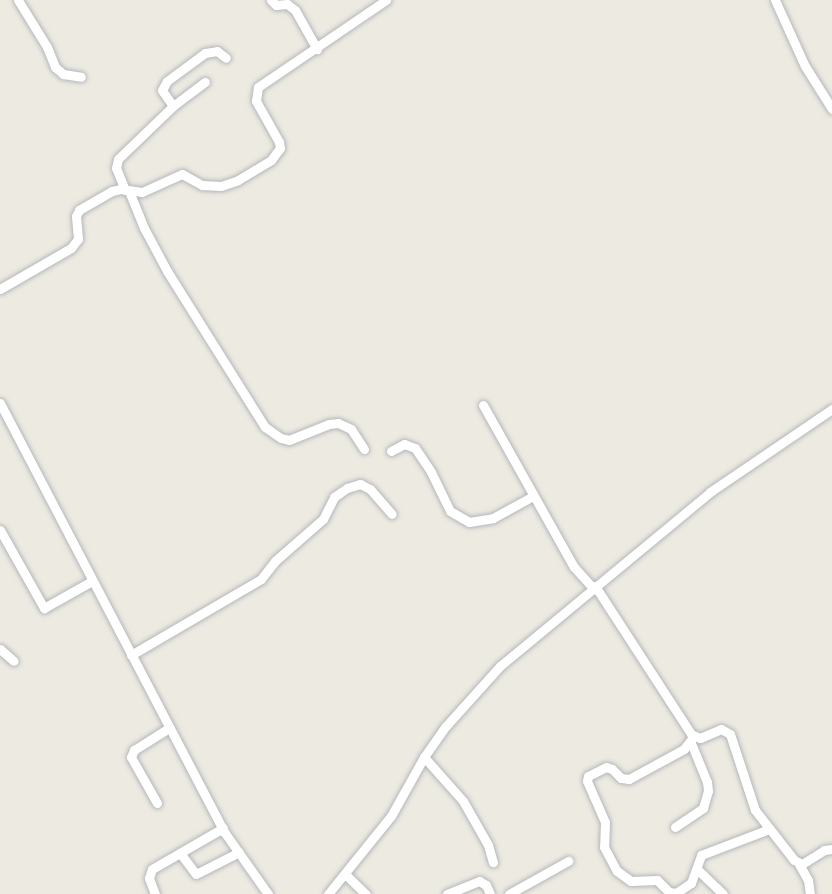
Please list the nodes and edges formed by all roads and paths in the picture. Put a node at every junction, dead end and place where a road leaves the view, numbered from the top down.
1 (18, 0) edge
2 (271, 0) edge
3 (386, 0) edge
4 (775, 0) edge
5 (317, 50) junction
6 (226, 58) dead end
7 (81, 78) dead end
8 (205, 82) dead end
9 (173, 106) junction
10 (832, 109) edge
11 (127, 190) junction
12 (0, 289) edge
13 (0, 403) edge
14 (483, 405) dead end
15 (832, 410) edge
16 (364, 449) dead end
17 (391, 451) dead end
18 (533, 496) junction
19 (392, 514) dead end
20 (0, 530) edge
21 (92, 581) junction
22 (594, 587) junction
23 (0, 649) edge
24 (131, 655) junction
25 (14, 661) dead end
26 (169, 728) junction
27 (692, 740) junction
28 (424, 757) junction
29 (158, 803) dead end
30 (675, 827) dead end
31 (223, 828) junction
32 (769, 830) junction
33 (832, 849) edge
34 (239, 852) junction
35 (180, 853) junction
36 (568, 861) dead end
37 (494, 862) dead end
38 (799, 864) junction
39 (698, 869) junction
40 (345, 873) junction
41 (155, 894) edge
42 (268, 894) edge
43 (328, 894) edge
44 (366, 894) edge
45 (447, 894) edge
46 (490, 894) edge
47 (509, 894) edge
48 (723, 894) edge
49 (810, 894) edge

1 - 7 street
2 - 5 street
3 - 5 street
4 - 10 street
5 - 11 street
6 - 9 street
8 - 9 street
9 - 11 street
11 - 12 street
11 - 16 street
13 - 21 street
14 - 18 street
15 - 22 street
17 - 18 street
18 - 22 street
19 - 24 street
20 - 21 street
21 - 24 street
22 - 27 street
22 - 28 street
23 - 25 street
24 - 26 street
26 - 29 street
26 - 31 street
27 - 30 street
27 - 32 street
27 - 39 street
28 - 37 street
28 - 40 street
31 - 34 street
31 - 35 street
32 - 38 street
32 - 39 street
33 - 38 street
34 - 35 street
34 - 42 street
35 - 41 street
36 - 47 street
38 - 49 street
39 - 48 street
40 - 43 street
40 - 44 street
45 - 46 street

